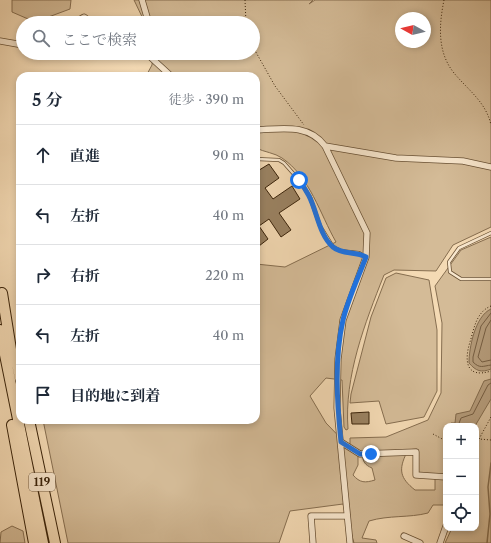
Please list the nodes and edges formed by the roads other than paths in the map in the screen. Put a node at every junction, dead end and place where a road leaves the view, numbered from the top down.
1 (142, 0) edge
2 (148, 16) edge
3 (0, 41) edge
4 (16, 44) edge
5 (154, 60) edge
6 (167, 72) edge
7 (260, 130) edge
8 (325, 146) junction
9 (260, 159) edge
10 (491, 167) edge
11 (491, 233) edge
12 (366, 257) junction
13 (491, 279) edge
14 (1, 288) edge
15 (0, 330) edge
16 (0, 352) edge
17 (16, 359) edge
18 (16, 376) edge
19 (16, 409) edge
20 (19, 424) edge
21 (25, 424) edge
22 (30, 424) edge
23 (341, 442) junction
24 (443, 477) edge
25 (347, 516) junction
26 (444, 531) edge
27 (404, 536) dead end
28 (34, 543) edge
29 (43, 543) edge
30 (49, 543) edge
31 (55, 543) edge
32 (313, 543) edge
33 (350, 543) edge
34 (420, 543) edge
35 (440, 543) edge

1 - 2 street
3 - 4 street
5 - 6 street
7 - 8 street
8 - 10 street
8 - 12 street
9 - 12 lane
11 - 13 lane
12 - 23 street
14 - 17 highway
14 - 18 highway
15 - 19 highway, 119
16 - 28 highway, 119
20 - 29 highway, 119
21 - 30 highway, 119
22 - 31 highway, 119
23 - 24 street
23 - 25 street
25 - 32 street
25 - 33 street
26 - 35 street
27 - 34 street

